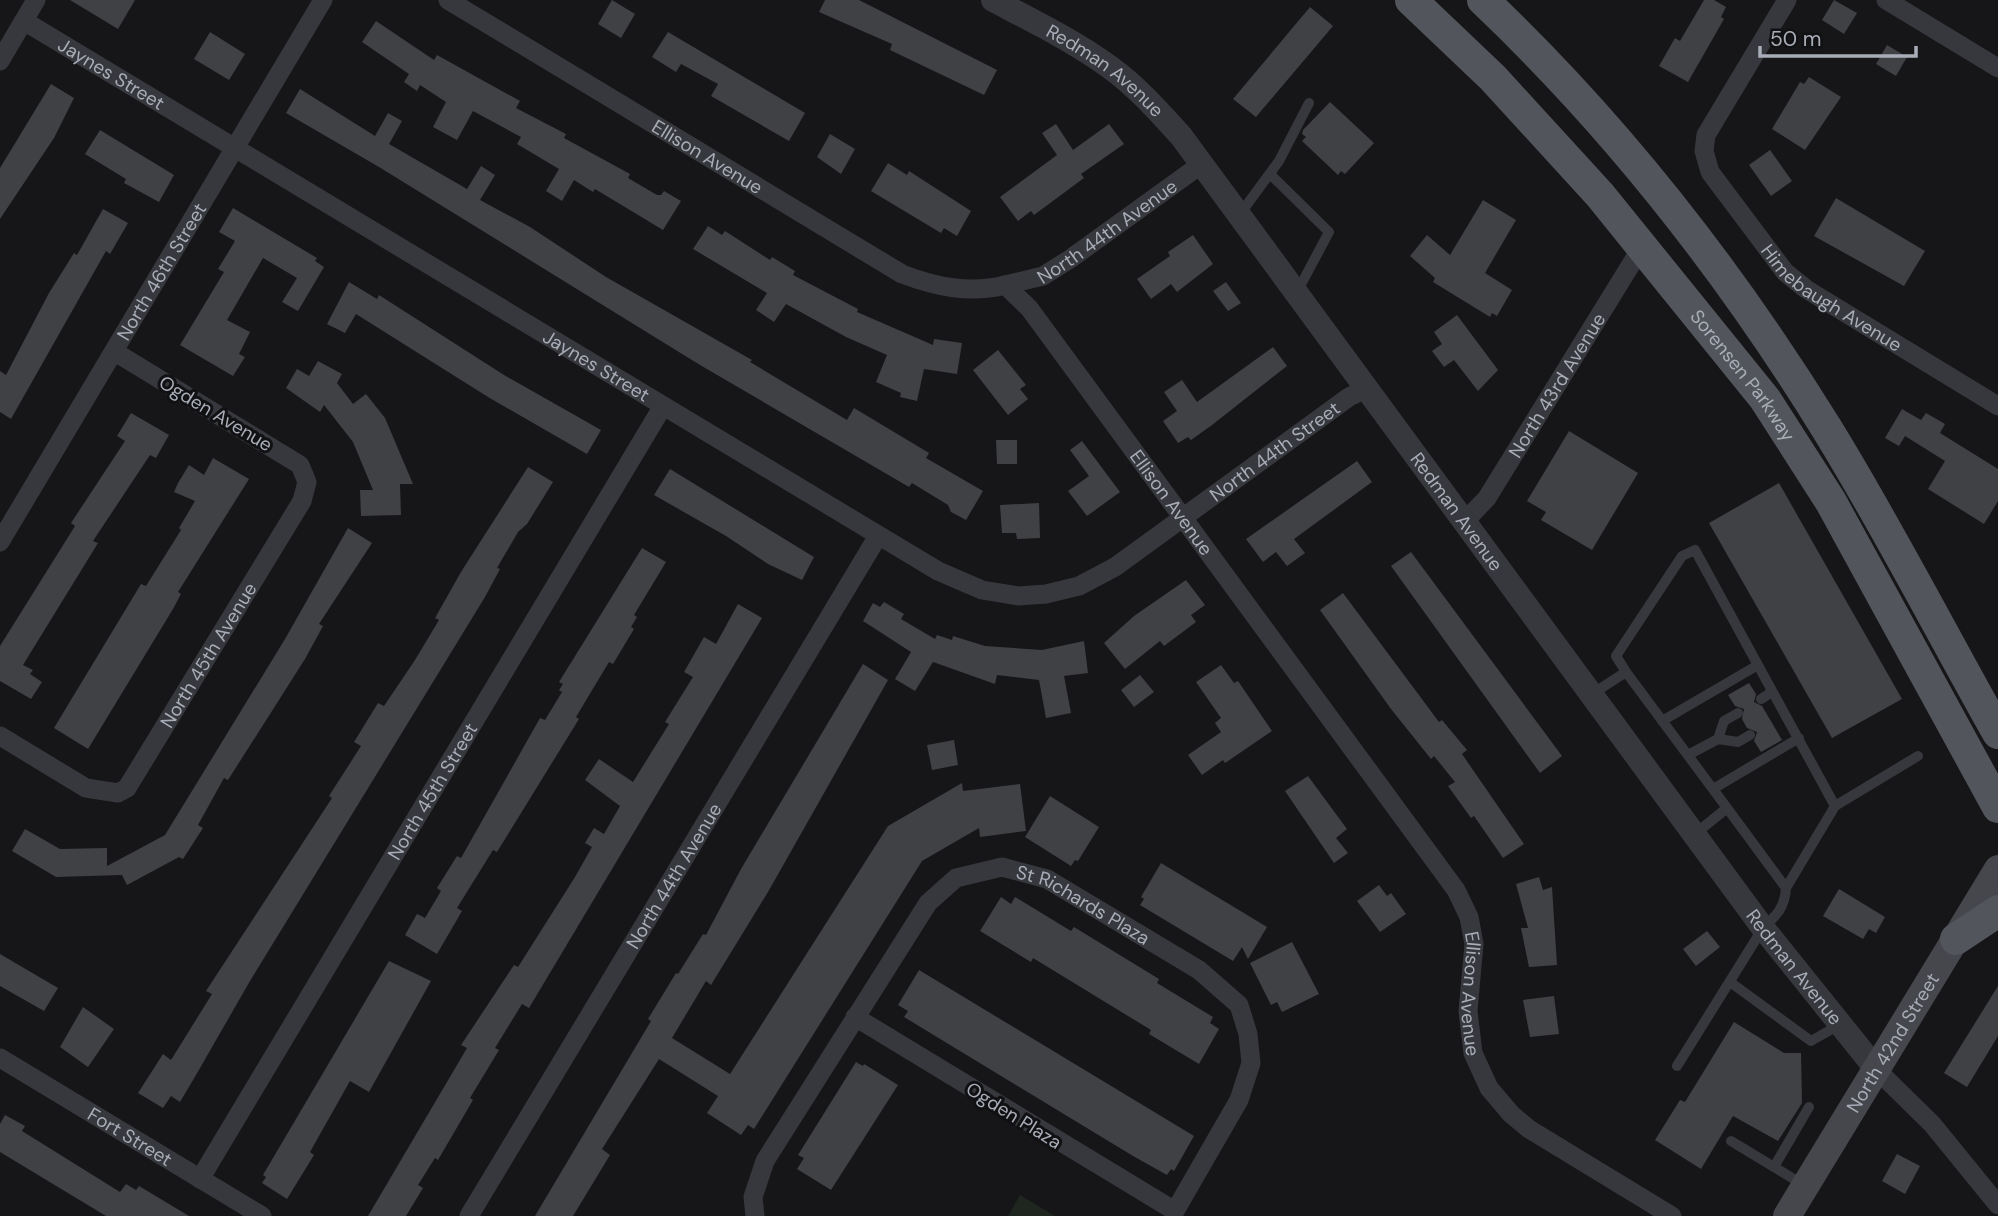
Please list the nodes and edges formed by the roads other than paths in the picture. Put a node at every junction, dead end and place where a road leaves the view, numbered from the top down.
1 (36, 0) edge
2 (323, 0) edge
3 (448, 0) edge
4 (993, 0) edge
5 (1411, 0) edge
6 (1483, 0) edge
7 (1787, 0) edge
8 (1886, 0) edge
9 (24, 21) junction
10 (0, 61) edge
11 (1998, 68) edge
12 (1309, 103) dead end
13 (236, 148) junction
14 (1203, 163) junction
15 (1270, 174) junction
16 (1240, 214) junction
17 (1643, 245) junction
18 (1005, 285) junction
19 (1297, 292) junction
20 (115, 352) junction
21 (1367, 388) junction
22 (663, 406) junction
23 (1998, 406) edge
24 (307, 482) joint
25 (1183, 517) junction
26 (1466, 520) junction
27 (878, 536) junction
28 (0, 542) edge
29 (1758, 665) junction
30 (1626, 672) junction
31 (1772, 692) junction
32 (1592, 694) junction
33 (1761, 699) dead end
34 (1738, 713) dead end
35 (1785, 715) junction
36 (1662, 721) junction
37 (1993, 721) edge
38 (1774, 722) dead end
39 (1750, 735) dead end
40 (0, 736) edge
41 (1799, 738) junction
42 (1718, 739) junction
43 (1688, 755) junction
44 (1918, 756) dead end
45 (1713, 789) junction
46 (1835, 806) junction
47 (1998, 807) edge
48 (1727, 808) junction
49 (1695, 835) junction
50 (1998, 869) edge
51 (1786, 888) junction
52 (1998, 911) edge
53 (1763, 928) junction
54 (1956, 939) junction
55 (1730, 982) junction
56 (855, 1017) junction
57 (1840, 1025) junction
58 (0, 1058) edge
59 (1677, 1066) dead end
60 (1877, 1070) junction
61 (1809, 1107) dead end
62 (1731, 1141) dead end
63 (1774, 1167) junction
64 (200, 1179) junction
65 (1806, 1186) junction
66 (1998, 1205) edge
67 (1174, 1213) edge
68 (262, 1216) edge
69 (469, 1216) edge
70 (755, 1216) edge
71 (1672, 1216) edge
72 (1787, 1216) edge

1 - 9 street
2 - 13 street, North 46th Street
3 - 18 street, Ellison Avenue
4 - 14 street, Redman Avenue
5 - 17 main road, Sorensen Parkway
6 - 37 main road, Sorensen Parkway
7 - 23 street, Himebaugh Avenue
8 - 11 street
9 - 10 street
9 - 13 street, Jaynes Street
12 - 15 lane
13 - 20 street, North 46th Street
13 - 22 street, Jaynes Street
14 - 16 street, Redman Avenue
14 - 18 street, North 44th Avenue
15 - 16 lane
15 - 19 lane
16 - 19 street, Redman Avenue
17 - 26 street, North 43rd Avenue
17 - 47 main road, Sorensen Parkway
18 - 25 street, Ellison Avenue
19 - 21 street, Redman Avenue
20 - 24 street, Ogden Avenue
20 - 28 street, North 46th Street
21 - 25 street, North 44th Street
21 - 26 street, Redman Avenue
22 - 27 street, Jaynes Street
22 - 64 street, North 45th Street
24 - 40 street, North 45th Avenue
25 - 27 street, Jaynes Street
25 - 71 street, Ellison Avenue
26 - 32 street, Redman Avenue
27 - 69 street, North 44th Avenue
29 - 30 lane
29 - 31 lane
29 - 36 lane
30 - 32 lane
30 - 36 lane
31 - 33 lane
31 - 35 lane
32 - 49 street, Redman Avenue
34 - 42 lane
35 - 38 lane
35 - 41 lane
36 - 43 lane
39 - 42 lane
41 - 45 lane
41 - 46 lane
42 - 43 lane
43 - 45 lane
44 - 46 lane
45 - 48 lane
46 - 51 lane
48 - 49 lane
48 - 51 lane
49 - 53 street, Redman Avenue
50 - 54 main road, North 42nd Street
51 - 53 lane
52 - 54 main road
53 - 55 lane
53 - 57 street, Redman Avenue
54 - 60 main road, North 42nd Street
55 - 57 lane
55 - 59 lane
56 - 67 street, Ogden Plaza
56 - 67 street, St Richards Plaza
56 - 70 street, St Richards Plaza
57 - 60 street, Redman Avenue
58 - 64 street, Fort Street
60 - 65 main road, North 42nd Street
60 - 66 street
61 - 63 lane
62 - 63 lane
63 - 65 lane
64 - 68 street, Fort Street
65 - 72 main road, North 42nd Street

